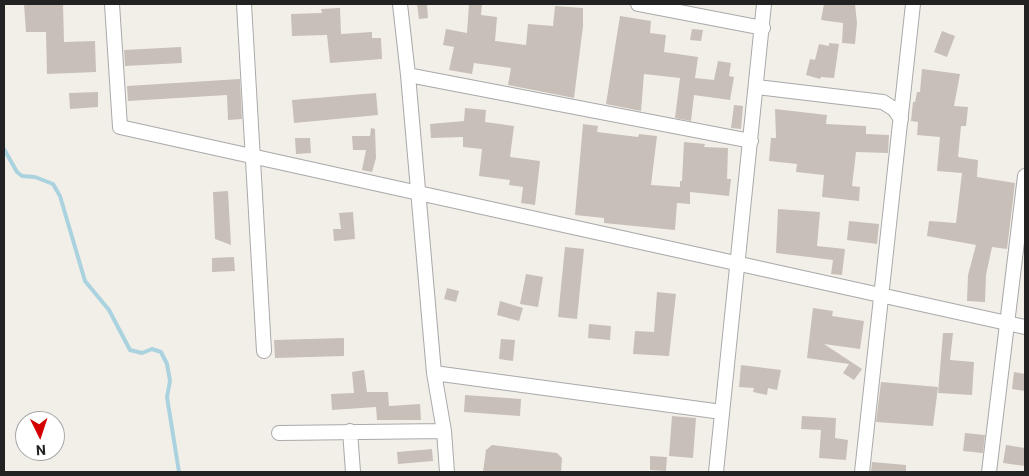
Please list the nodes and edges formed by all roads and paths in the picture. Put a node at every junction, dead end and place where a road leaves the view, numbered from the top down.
1 (112, 4) edge
2 (244, 4) edge
3 (400, 4) edge
4 (638, 4) edge
5 (764, 4) edge
6 (914, 4) edge
7 (763, 28) junction
8 (408, 75) junction
9 (757, 87) junction
10 (901, 119) junction
11 (751, 142) junction
12 (254, 156) junction
13 (1025, 176) edge
14 (418, 192) junction
15 (738, 263) junction
16 (881, 295) junction
17 (1008, 323) junction
18 (1025, 327) edge
19 (264, 351) dead end
20 (434, 373) junction
21 (722, 412) junction
22 (350, 431) junction
23 (444, 431) junction
24 (279, 433) dead end
25 (353, 472) edge
26 (447, 472) edge
27 (716, 472) edge
28 (862, 472) edge
29 (990, 472) edge

1 - 12 street
2 - 12 street
3 - 8 street
4 - 7 street
5 - 7 street
6 - 10 street
7 - 9 street
8 - 11 street
8 - 14 street
9 - 10 street
9 - 11 street
10 - 16 street
11 - 15 street
12 - 14 street
12 - 19 street
13 - 17 street
14 - 15 street
14 - 20 street
15 - 16 street
15 - 21 street
16 - 17 street
16 - 28 street
17 - 18 street
17 - 29 street
20 - 21 street
20 - 23 street
21 - 27 street
22 - 23 street
22 - 24 street
22 - 25 street
23 - 26 street

